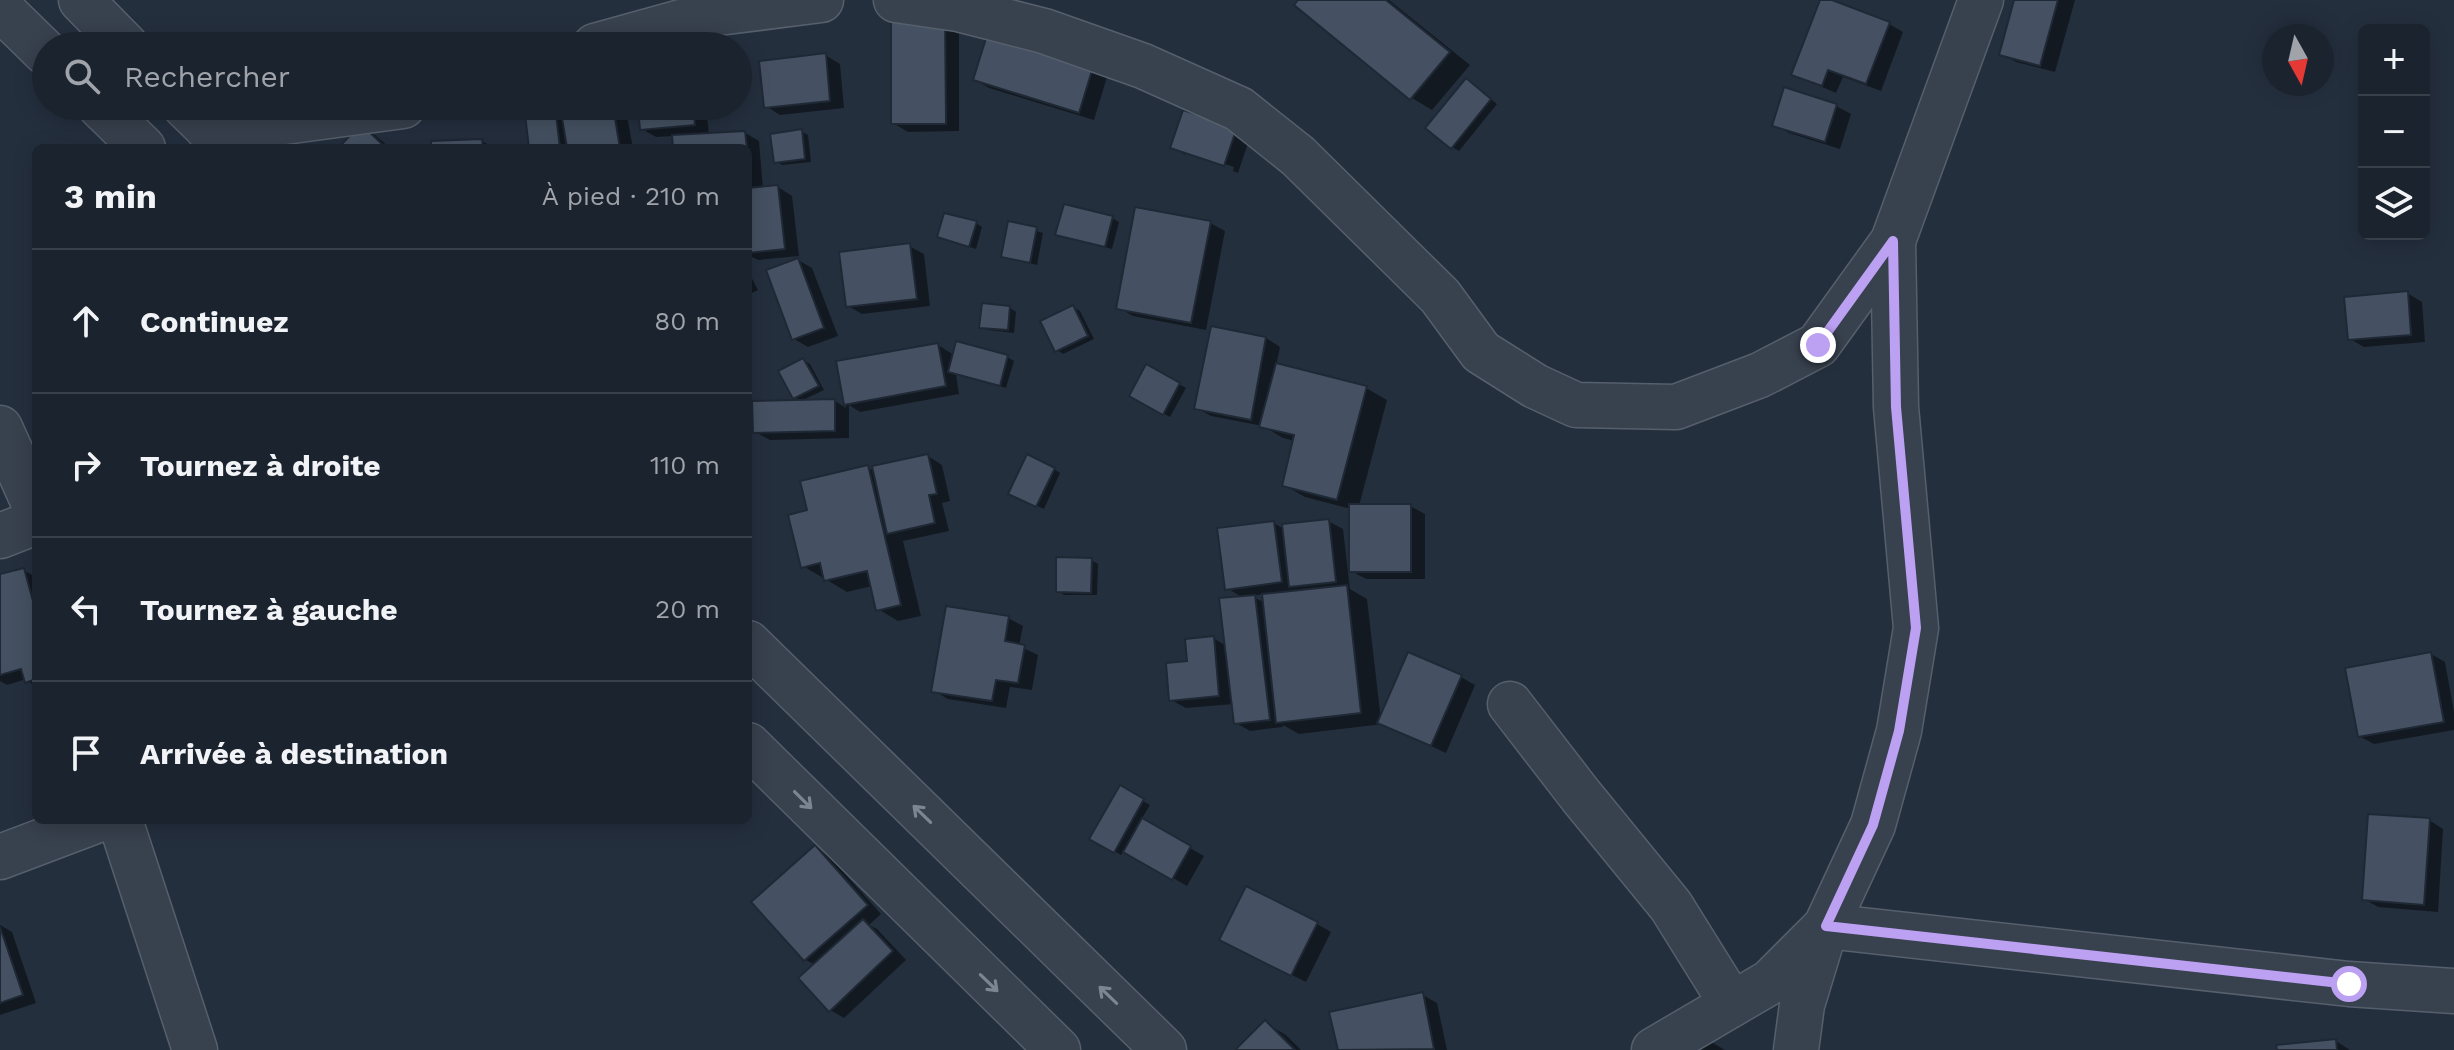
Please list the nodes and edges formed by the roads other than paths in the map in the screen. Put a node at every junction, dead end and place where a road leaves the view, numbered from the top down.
1 (81, 0) edge
2 (821, 0) edge
3 (896, 0) edge
4 (1981, 0) edge
5 (0, 8) edge
6 (112, 32) edge
7 (645, 32) edge
8 (32, 39) edge
9 (114, 120) edge
10 (284, 120) edge
11 (207, 129) edge
12 (139, 144) edge
13 (1893, 241) junction
14 (0, 428) edge
15 (32, 499) edge
16 (32, 524) edge
17 (0, 536) edge
18 (752, 647) edge
19 (1510, 704) dead end
20 (752, 749) edge
21 (87, 824) edge
22 (121, 824) edge
23 (0, 857) edge
24 (1826, 926) junction
25 (2454, 991) edge
26 (1732, 1004) junction
27 (195, 1050) edge
28 (1058, 1050) edge
29 (1164, 1050) edge
30 (1654, 1050) edge
31 (1796, 1050) edge

1 - 6 street
2 - 7 street
3 - 13 street
4 - 13 street
5 - 8 street
9 - 12 street
10 - 11 street
13 - 24 street
14 - 15 street
16 - 17 street
29 -> 18 street
19 - 26 street
20 -> 28 street
21 - 23 street
22 - 27 street
24 - 25 street
24 - 26 street
24 - 31 street
26 - 30 street

